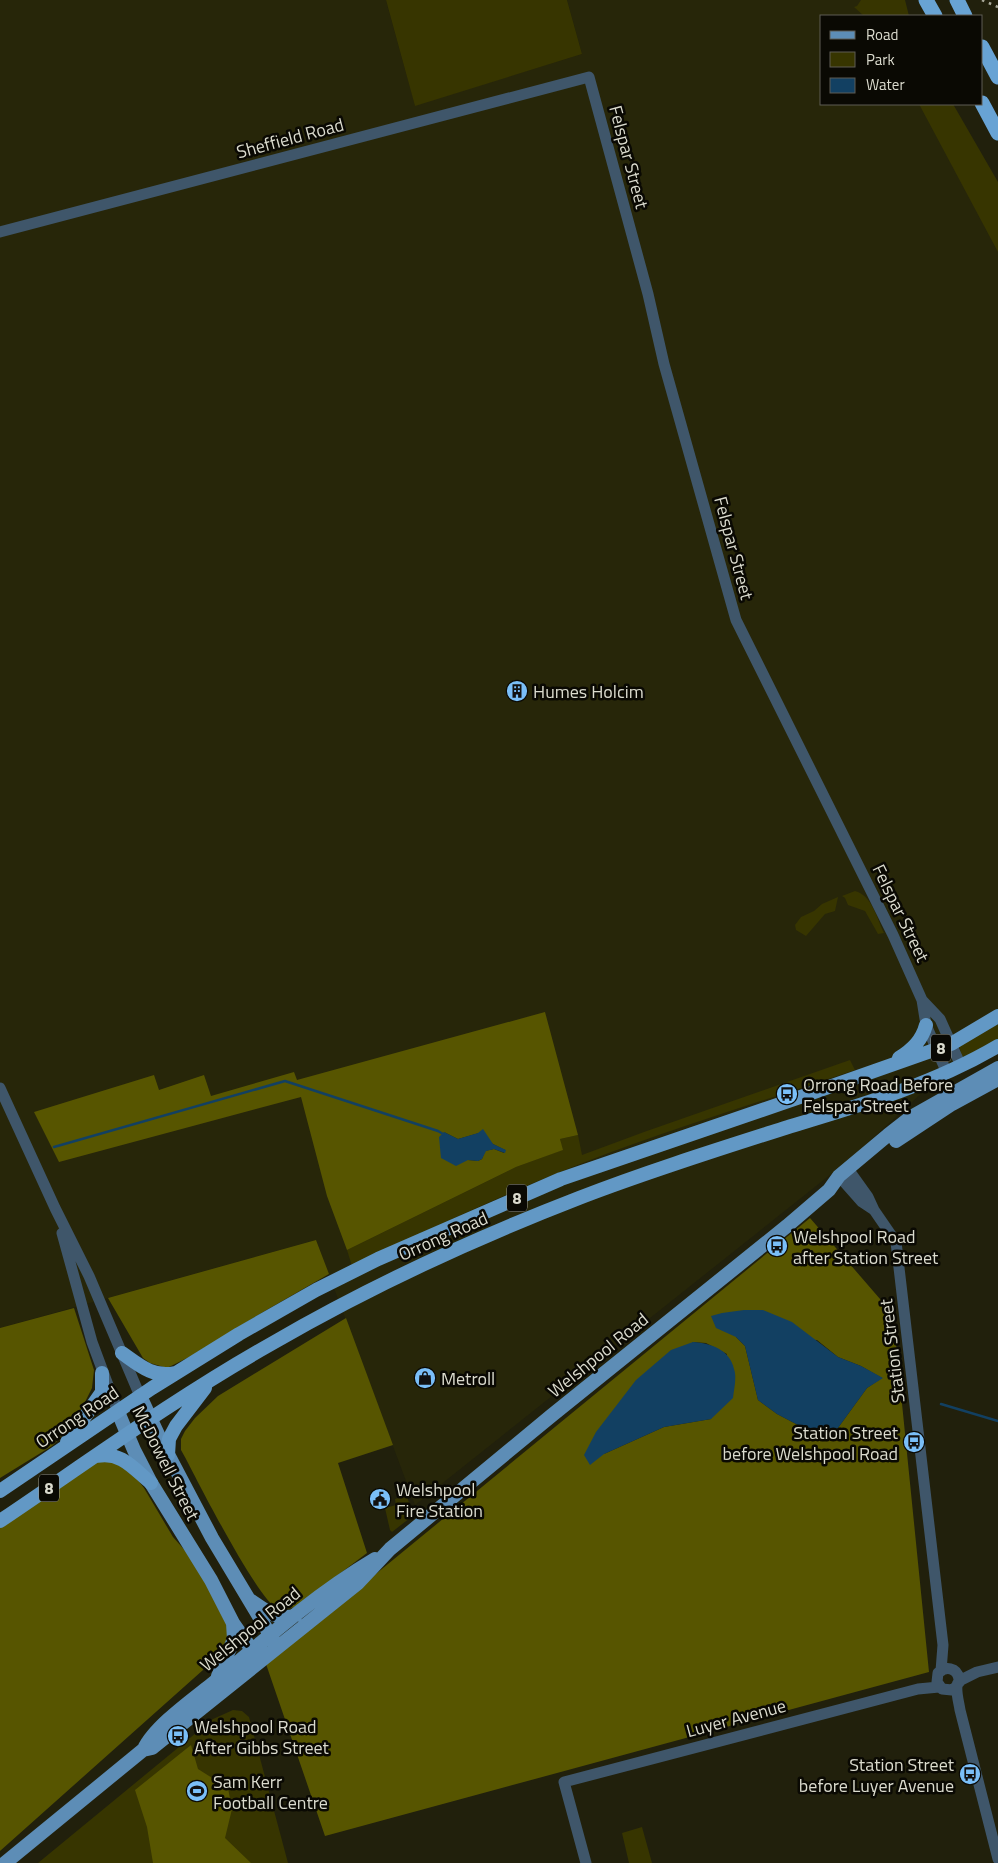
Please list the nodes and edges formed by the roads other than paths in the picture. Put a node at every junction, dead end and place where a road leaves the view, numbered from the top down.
1 (926, 0) edge
2 (934, 15) edge
3 (983, 49) edge
4 (589, 77) joint
5 (998, 77) edge
6 (983, 105) edge
7 (998, 133) edge
8 (0, 232) edge
9 (922, 1000) junction
10 (998, 1016) edge
11 (926, 1025) junction
12 (944, 1046) junction
13 (998, 1046) edge
14 (961, 1066) junction
15 (998, 1068) edge
16 (879, 1070) junction
17 (947, 1073) junction
18 (998, 1080) edge
19 (0, 1088) edge
20 (846, 1176) junction
21 (55, 1208) junction
22 (122, 1353) junction
23 (102, 1373) junction
24 (175, 1373) junction
25 (212, 1380) junction
26 (140, 1396) junction
27 (118, 1412) junction
28 (150, 1419) junction
29 (127, 1435) junction
30 (61, 1450) junction
31 (168, 1455) junction
32 (97, 1456) junction
33 (151, 1482) junction
34 (0, 1491) edge
35 (0, 1521) edge
36 (390, 1549) junction
37 (246, 1596) junction
38 (296, 1615) junction
39 (233, 1623) junction
40 (270, 1636) junction
41 (278, 1648) junction
42 (256, 1656) junction
43 (998, 1667) edge
44 (948, 1679) junction
45 (216, 1680) junction
46 (144, 1750) junction
47 (998, 1859) edge
48 (5, 1863) edge
49 (586, 1863) edge

1 - 2 highway
3 - 5 highway
4 - 8 street, Sheffield Road
4 - 9 street, Felspar Street
6 - 7 highway
9 - 11 street, Felspar Street
9 - 12 street, Felspar Street
10 - 12 highway, Orrong Road / 8
11 - 12 street, Felspar Street
11 - 16 highway
12 - 14 street, Felspar Street
12 - 16 highway, Orrong Road / 8
12 - 17 street, Felspar Street
13 - 14 highway, Orrong Road / 8
14 - 17 highway, Orrong Road / 8
15 - 20 main road
16 - 24 highway, Orrong Road / 8
17 - 25 highway, Orrong Road / 8
18 - 20 main road
19 - 21 street, McDowell Street
20 - 36 main road, Welshpool Road
20 - 44 street, Station Street
21 - 22 street, McDowell Street
21 - 23 street, McDowell Street
22 - 24 highway
22 - 26 street, McDowell Street
23 - 27 street, McDowell Street
23 - 30 highway
24 - 26 highway, Orrong Road / 8
25 - 28 highway, Orrong Road / 8
25 - 31 highway
26 - 27 highway, Orrong Road / 8
26 - 28 main road, McDowell Street
27 - 29 main road, McDowell Street
27 - 30 highway, Orrong Road / 8
28 - 29 highway, Orrong Road / 8
28 - 31 main road, McDowell Street
29 - 32 highway, Orrong Road / 8
29 - 33 main road, McDowell Street
30 - 34 highway, Orrong Road / 8
31 - 37 main road, McDowell Street
32 - 33 highway
32 - 35 highway, Orrong Road / 8
33 - 39 main road, McDowell Street
36 - 38 main road, Welshpool Road
36 - 41 main road, Welshpool Road
37 - 38 main road
37 - 40 main road, McDowell Street
38 - 40 main road, Welshpool Road
39 - 42 main road, McDowell Street
39 - 45 main road
40 - 41 main road, McDowell Street
40 - 42 main road, Welshpool Road
41 - 42 main road, Welshpool Road
42 - 45 main road, Welshpool Road
42 - 46 main road, Welshpool Road
43 - 44 street
44 - 47 street, Station Street
44 - 49 street, Luyer Avenue
45 - 46 main road, Welshpool Road
46 - 48 main road, Welshpool Road

